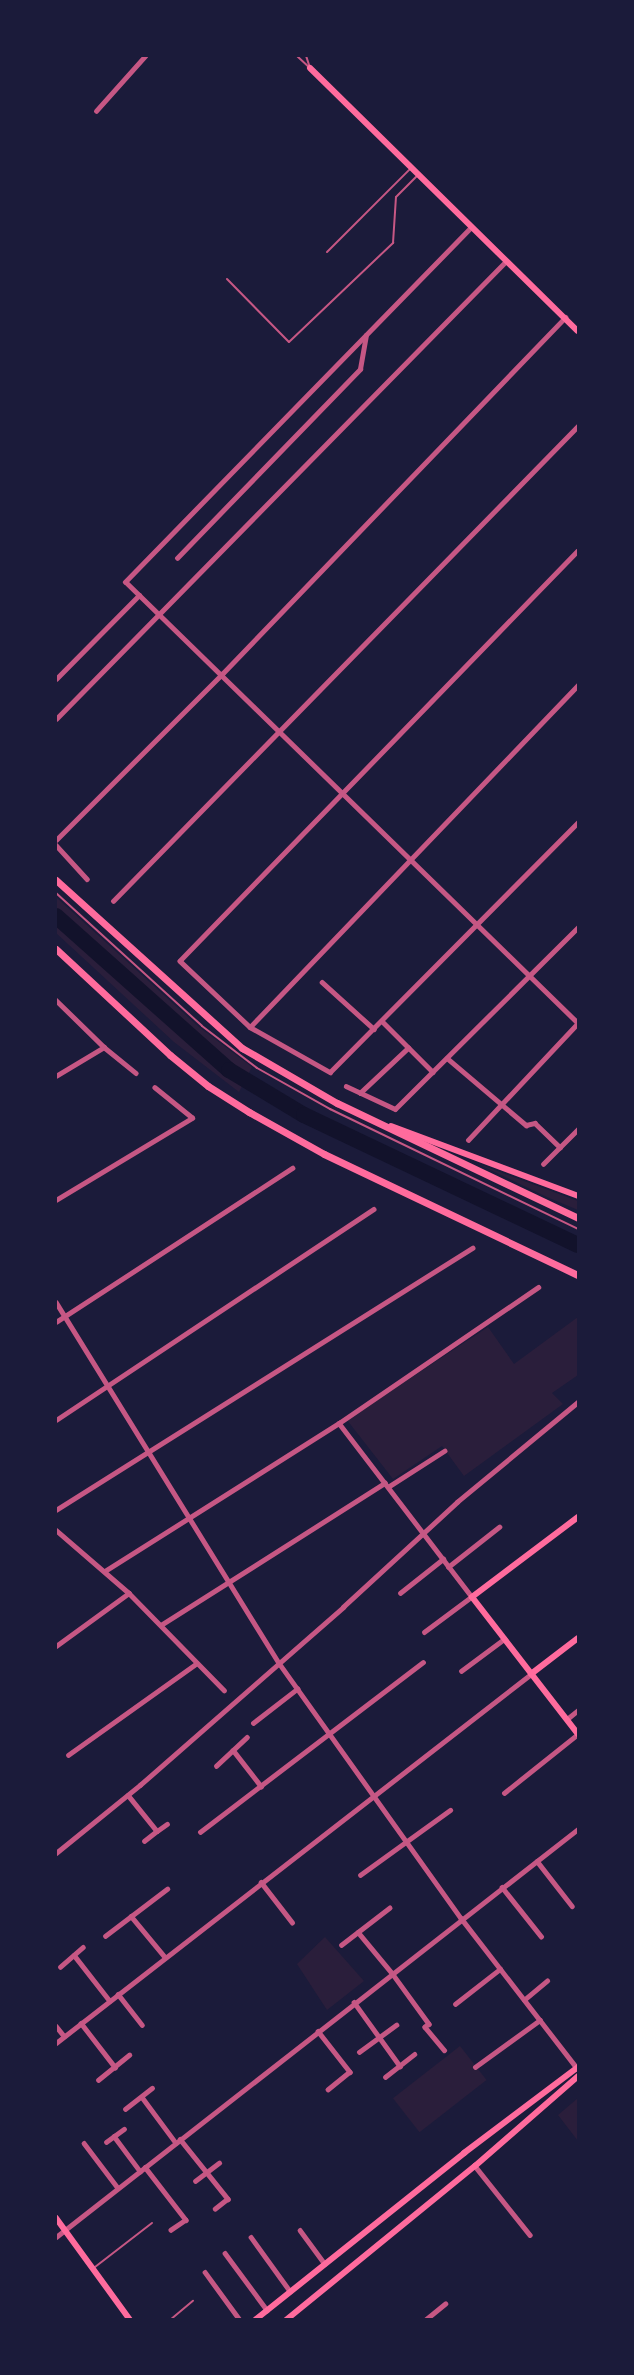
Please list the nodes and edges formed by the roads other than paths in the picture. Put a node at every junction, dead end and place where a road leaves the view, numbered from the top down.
1 (145, 56) edge
2 (297, 56) edge
3 (306, 56) edge
4 (310, 68) junction
5 (96, 111) dead end
6 (411, 168) junction
7 (418, 175) junction
8 (472, 228) junction
9 (327, 252) dead end
10 (506, 261) junction
11 (227, 279) dead end
12 (565, 317) junction
13 (579, 331) edge
14 (366, 336) junction
15 (579, 426) edge
16 (579, 551) edge
17 (177, 558) dead end
18 (140, 595) junction
19 (161, 615) junction
20 (222, 674) junction
21 (56, 679) edge
22 (579, 685) edge
23 (56, 719) edge
24 (281, 732) junction
25 (344, 793) junction
26 (579, 822) edge
27 (56, 840) edge
28 (56, 845) edge
29 (411, 859) junction
30 (87, 879) dead end
31 (56, 880) edge
32 (56, 893) edge
33 (112, 901) dead end
34 (478, 925) junction
35 (579, 927) edge
36 (56, 949) edge
37 (531, 976) junction
38 (322, 982) dead end
39 (56, 1000) edge
40 (382, 1021) junction
41 (579, 1023) edge
42 (250, 1027) junction
43 (374, 1029) junction
44 (104, 1047) junction
45 (408, 1047) junction
46 (447, 1058) junction
47 (433, 1072) junction
48 (136, 1073) dead end
49 (56, 1076) edge
50 (346, 1086) dead end
51 (154, 1088) dead end
52 (360, 1093) junction
53 (501, 1105) junction
54 (382, 1123) junction
55 (579, 1129) edge
56 (468, 1140) dead end
57 (560, 1147) junction
58 (543, 1164) dead end
59 (292, 1168) dead end
60 (579, 1196) edge
61 (56, 1200) edge
62 (373, 1209) dead end
63 (579, 1218) edge
64 (579, 1229) edge
65 (472, 1248) dead end
66 (579, 1275) edge
67 (538, 1287) dead end
68 (56, 1302) edge
69 (65, 1316) junction
70 (56, 1322) edge
71 (108, 1386) junction
72 (579, 1402) edge
73 (56, 1420) edge
74 (339, 1423) junction
75 (444, 1451) dead end
76 (148, 1452) junction
77 (386, 1485) junction
78 (56, 1510) edge
79 (188, 1516) junction
80 (579, 1517) edge
81 (499, 1527) dead end
82 (56, 1530) edge
83 (424, 1534) junction
84 (443, 1559) junction
85 (448, 1567) junction
86 (105, 1571) junction
87 (228, 1582) junction
88 (129, 1593) junction
89 (400, 1593) dead end
90 (472, 1597) junction
91 (161, 1625) junction
92 (424, 1632) dead end
93 (579, 1638) edge
94 (504, 1639) junction
95 (56, 1646) edge
96 (423, 1662) dead end
97 (197, 1663) junction
98 (279, 1663) junction
99 (461, 1671) dead end
100 (531, 1674) junction
101 (297, 1689) junction
102 (224, 1690) dead end
103 (579, 1710) edge
104 (567, 1719) junction
105 (253, 1723) dead end
106 (329, 1734) junction
107 (579, 1734) edge
108 (247, 1737) dead end
109 (233, 1750) junction
110 (68, 1755) dead end
111 (216, 1766) dead end
112 (261, 1786) junction
113 (504, 1793) dead end
114 (128, 1796) junction
115 (372, 1796) junction
116 (450, 1810) dead end
117 (166, 1824) dead end
118 (579, 1829) edge
119 (157, 1831) junction
120 (200, 1832) dead end
121 (144, 1841) dead end
122 (407, 1844) junction
123 (56, 1853) edge
124 (537, 1861) junction
125 (360, 1875) dead end
126 (261, 1882) junction
127 (502, 1887) junction
128 (167, 1889) dead end
129 (572, 1906) dead end
130 (389, 1908) dead end
131 (131, 1917) junction
132 (461, 1918) junction
133 (292, 1922) dead end
134 (358, 1932) junction
135 (105, 1936) dead end
136 (541, 1936) dead end
137 (341, 1945) dead end
138 (83, 1947) dead end
139 (74, 1955) junction
140 (165, 1958) junction
141 (60, 1967) dead end
142 (500, 1969) junction
143 (392, 1973) junction
144 (547, 1981) dead end
145 (118, 1994) junction
146 (524, 2000) junction
147 (110, 2001) junction
148 (354, 2002) junction
149 (455, 2004) dead end
150 (540, 2020) junction
151 (81, 2023) junction
152 (142, 2025) dead end
153 (396, 2025) dead end
154 (56, 2026) edge
155 (318, 2031) junction
156 (64, 2036) junction
157 (379, 2037) junction
158 (56, 2043) edge
159 (444, 2050) dead end
160 (359, 2052) dead end
161 (414, 2054) dead end
162 (129, 2055) dead end
163 (400, 2066) junction
164 (115, 2067) junction
165 (476, 2067) dead end
166 (578, 2068) edge
167 (579, 2076) edge
168 (385, 2078) dead end
169 (98, 2080) dead end
170 (152, 2088) dead end
171 (328, 2090) dead end
172 (142, 2097) junction
173 (125, 2109) dead end
174 (124, 2129) dead end
175 (114, 2136) junction
176 (178, 2141) junction
177 (106, 2142) dead end
178 (84, 2143) dead end
179 (219, 2163) dead end
180 (475, 2166) junction
181 (145, 2167) junction
182 (140, 2171) junction
183 (207, 2172) junction
184 (195, 2181) dead end
185 (118, 2188) junction
186 (234, 2194) dead end
187 (228, 2199) junction
188 (214, 2209) dead end
189 (56, 2218) edge
190 (152, 2223) dead end
191 (64, 2230) junction
192 (171, 2230) dead end
193 (300, 2230) dead end
194 (530, 2235) dead end
195 (250, 2236) dead end
196 (56, 2237) edge
197 (225, 2253) dead end
198 (325, 2264) junction
199 (92, 2269) junction
200 (205, 2272) dead end
201 (290, 2291) junction
202 (193, 2301) dead end
203 (445, 2304) dead end
204 (267, 2310) junction
205 (130, 2319) edge
206 (170, 2319) edge
207 (240, 2319) edge
208 (255, 2319) edge
209 (286, 2319) edge
210 (425, 2319) edge

1 - 5 street
2 - 4 lane
3 - 4 lane
4 - 6 main road
6 - 7 main road
6 - 9 lane
7 - 8 main road
7 - 11 lane
8 - 10 main road
8 - 14 street
10 - 12 main road
10 - 19 street
12 - 13 main road
12 - 20 street
14 - 17 street
14 - 18 street
15 - 24 street
16 - 25 street
18 - 19 street
18 - 21 street
19 - 20 street
19 - 23 street
20 - 24 street
20 - 27 street
22 - 29 street
24 - 25 street
24 - 33 street
25 - 29 street
25 - 42 street
26 - 34 street
28 - 30 street
29 - 34 street
29 - 42 street
31 - 54 highway
32 - 64 lane
34 - 37 street
34 - 40 street
35 - 37 street
36 - 66 highway
37 - 41 street
37 - 46 street
38 - 43 street
39 - 44 street
40 - 43 street
40 - 45 street
41 - 53 street
42 - 43 street
44 - 48 street
44 - 49 street
45 - 47 street
45 - 52 street
46 - 47 street
46 - 53 street
47 - 52 street
50 - 52 street
51 - 61 street
53 - 56 street
53 - 57 street
54 - 60 main road
54 - 63 highway
55 - 57 street
57 - 58 street
59 - 69 street
62 - 71 street
65 - 76 street
67 - 74 street
68 - 69 street
69 - 70 street
69 - 71 street
71 - 73 street
71 - 76 street
72 - 83 street
74 - 77 street
74 - 79 street
75 - 77 street
76 - 78 street
76 - 79 street
77 - 83 street
77 - 87 street
79 - 86 street
79 - 87 street
80 - 90 main road
81 - 85 street
82 - 86 street
83 - 84 street
83 - 98 street
84 - 85 street
84 - 89 street
85 - 90 street
86 - 88 street
87 - 91 street
87 - 98 street
88 - 91 street
88 - 95 street
90 - 92 street
90 - 94 main road
91 - 97 street
93 - 100 main road
94 - 99 street
94 - 100 main road
96 - 106 street
97 - 102 street
97 - 110 street
98 - 101 street
98 - 114 street
100 - 104 main road
100 - 115 street
101 - 105 street
101 - 106 street
103 - 104 street
104 - 107 main road
106 - 112 street
106 - 115 street
107 - 113 street
108 - 109 street
109 - 111 street
109 - 112 street
112 - 120 street
114 - 119 street
114 - 123 street
115 - 122 street
115 - 126 street
116 - 122 street
117 - 119 street
118 - 124 street
119 - 121 street
122 - 125 street
122 - 132 street
124 - 127 street
124 - 129 street
126 - 133 street
126 - 140 street
127 - 132 street
127 - 136 street
128 - 131 street
130 - 134 street
131 - 135 street
131 - 140 street
132 - 142 street
132 - 143 street
134 - 137 street
134 - 143 street
138 - 139 street
139 - 141 street
139 - 147 street
140 - 145 street
142 - 146 street
142 - 149 street
143 - 148 street
143 - 159 street
144 - 146 street
145 - 147 street
145 - 152 street
146 - 150 street
147 - 151 street
148 - 155 street
148 - 157 street
150 - 165 street
150 - 166 street
151 - 156 street
151 - 164 street
153 - 157 street
154 - 156 street
155 - 171 street
155 - 176 street
156 - 158 street
157 - 160 street
157 - 163 street
161 - 163 street
162 - 164 street
163 - 168 street
164 - 169 street
166 - 198 main road
167 - 180 main road
170 - 172 street
172 - 173 street
172 - 176 street
174 - 175 street
175 - 177 street
175 - 182 street
176 - 181 street
176 - 183 street
178 - 185 street
179 - 183 street
180 - 194 street
180 - 209 main road
181 - 182 street
181 - 192 street
182 - 185 street
183 - 184 street
183 - 187 street
185 - 191 street
186 - 187 street
187 - 188 street
189 - 191 main road
190 - 199 lane
191 - 196 street
191 - 199 main road
193 - 198 street
195 - 201 street
197 - 204 street
198 - 201 main road
199 - 205 main road
200 - 207 street
201 - 204 main road
202 - 206 lane
203 - 210 street
204 - 208 main road

